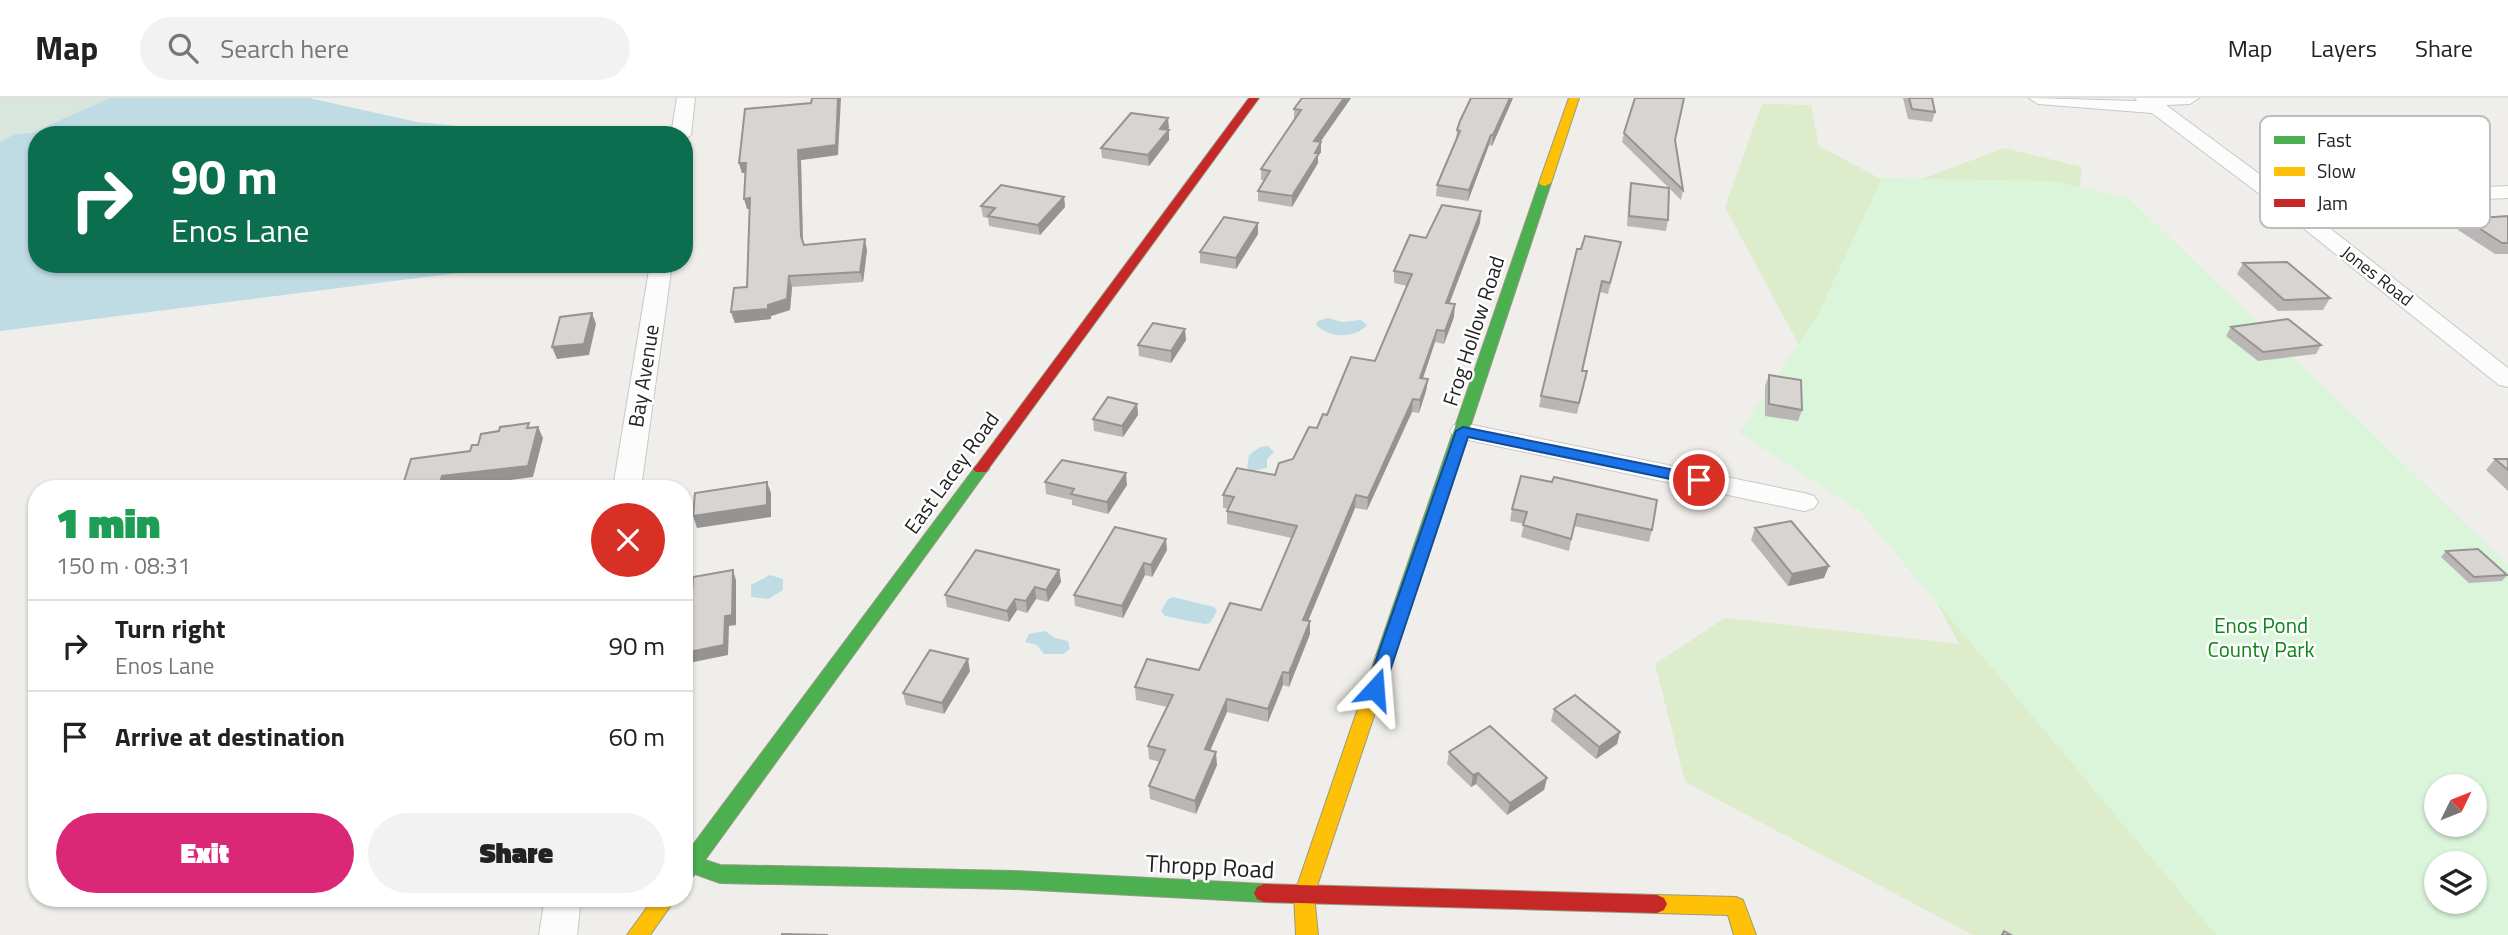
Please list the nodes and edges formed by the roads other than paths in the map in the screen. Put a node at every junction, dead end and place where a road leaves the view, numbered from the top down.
1 (686, 98) edge
2 (1254, 98) edge
3 (1574, 98) edge
4 (2038, 98) edge
5 (2190, 98) edge
6 (2149, 102) edge
7 (682, 126) edge
8 (2260, 185) edge
9 (2508, 191) edge
10 (2490, 192) edge
11 (2316, 228) edge
12 (660, 273) edge
13 (2508, 380) edge
14 (1463, 431) junction
15 (627, 480) edge
16 (1804, 502) dead end
17 (693, 857) edge
18 (693, 868) edge
19 (1304, 895) junction
20 (562, 907) edge
21 (659, 907) edge
22 (558, 935) edge
23 (638, 935) edge
24 (1307, 935) edge
25 (1745, 935) edge

1 - 7 street
2 - 17 street, East Lacey Road
3 - 14 street, Frog Hollow Road
4 - 6 street
5 - 6 street
6 - 8 street, Jones Road
9 - 10 street
11 - 13 street, Jones Road
12 - 15 street, Bay Avenue
14 - 16 street
14 - 19 street, Frog Hollow Road
18 - 19 street, Thropp Road
19 - 24 street
19 - 25 street, Thropp Road
20 - 22 street
21 - 23 street

